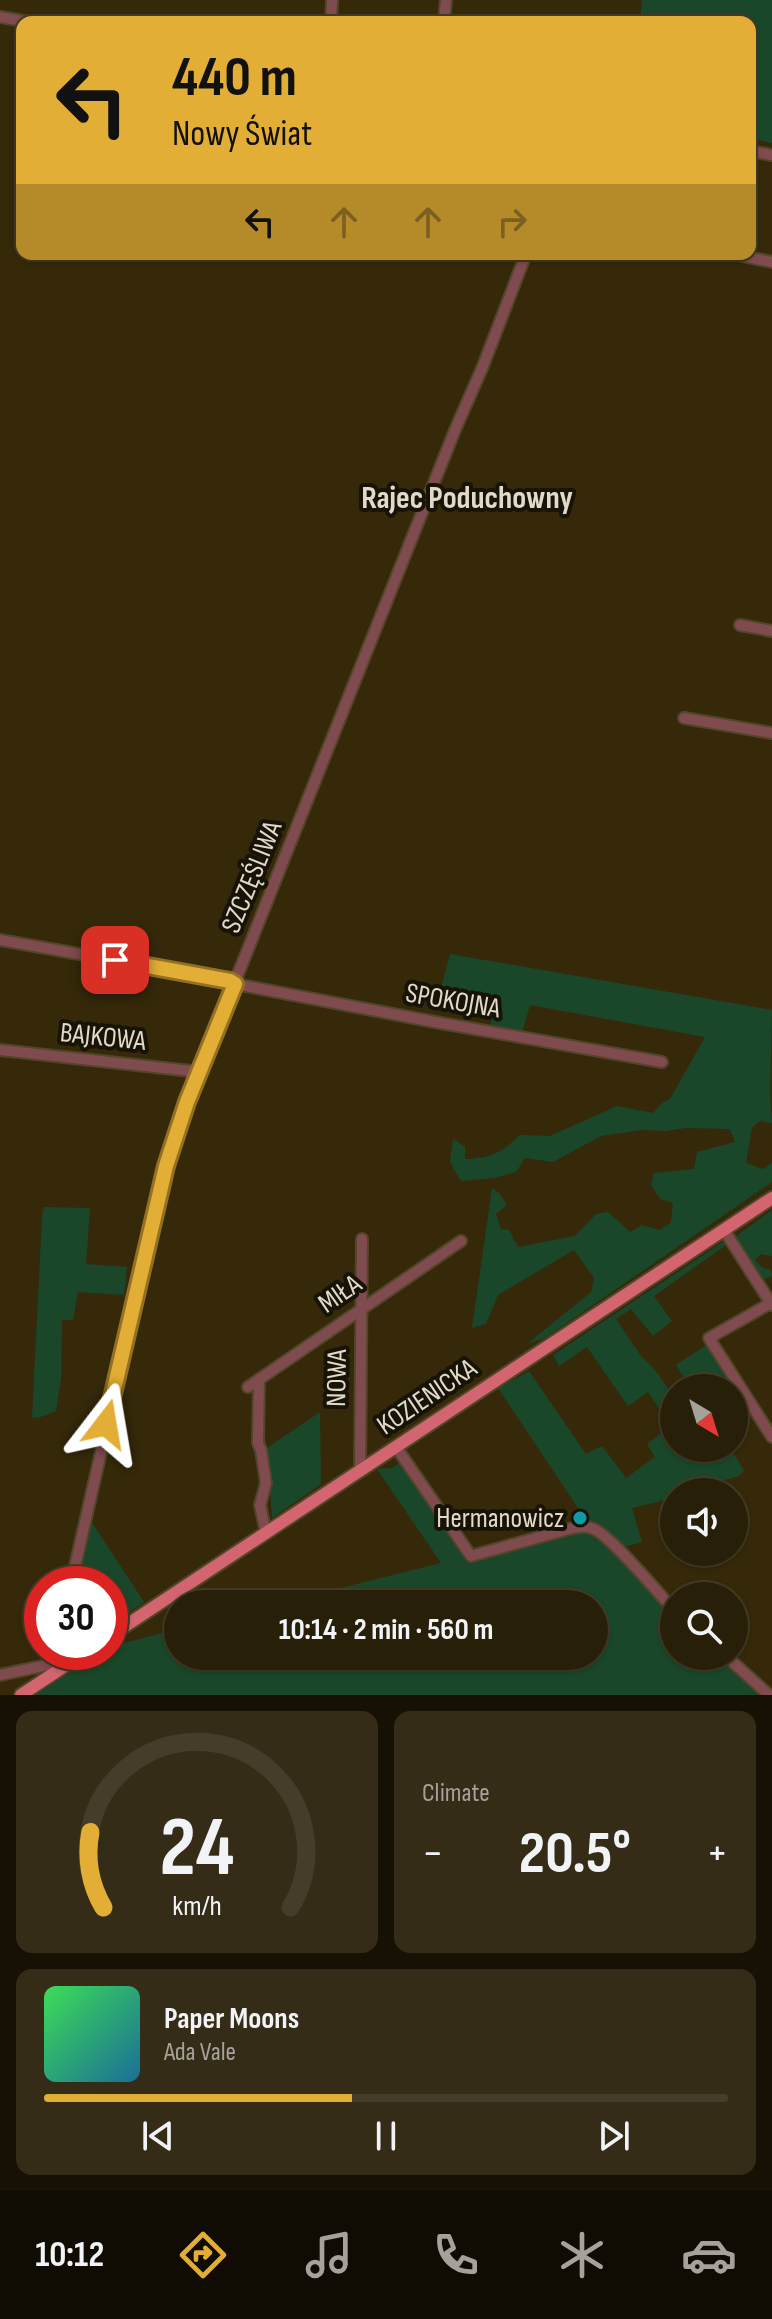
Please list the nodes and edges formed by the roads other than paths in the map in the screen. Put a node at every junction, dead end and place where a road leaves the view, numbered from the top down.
1 (524, 260) edge
2 (740, 625) dead end
3 (772, 631) edge
4 (684, 718) dead end
5 (772, 733) edge
6 (0, 940) edge
7 (235, 984) junction
8 (0, 1050) edge
9 (662, 1062) dead end
10 (200, 1072) junction
11 (772, 1198) edge
12 (724, 1230) junction
13 (362, 1239) dead end
14 (461, 1241) dead end
15 (771, 1304) edge
16 (362, 1308) junction
17 (259, 1379) junction
18 (248, 1387) dead end
19 (772, 1437) edge
20 (396, 1447) junction
21 (360, 1470) junction
22 (266, 1533) junction
23 (75, 1566) edge
24 (660, 1595) edge
25 (128, 1624) edge
26 (24, 1670) edge
27 (49, 1670) edge
28 (58, 1670) edge
29 (741, 1670) edge
30 (0, 1675) edge
31 (46, 1678) junction
32 (21, 1695) edge
33 (769, 1695) edge

1 - 7 street, SZCZĘŚLIWA
2 - 3 street
4 - 5 street
6 - 7 street, SPOKOJNA
7 - 9 street, SPOKOJNA
7 - 10 street, SZCZĘŚLIWA
8 - 10 street, BAJKOWA
10 - 23 street, SZCZĘŚLIWA
11 - 12 main road, KOZIENICKA
12 - 15 street
12 - 20 main road, KOZIENICKA
13 - 16 street, NOWA
14 - 16 street, MIŁA
15 - 19 street
16 - 17 street, MIŁA
16 - 21 street, NOWA
17 - 18 street, MIŁA
17 - 22 street
20 - 21 main road, KOZIENICKA
20 - 24 street
21 - 22 main road, KOZIENICKA
22 - 25 main road, KOZIENICKA
26 - 30 street
27 - 31 street
28 - 31 main road
29 - 33 street
31 - 32 main road

